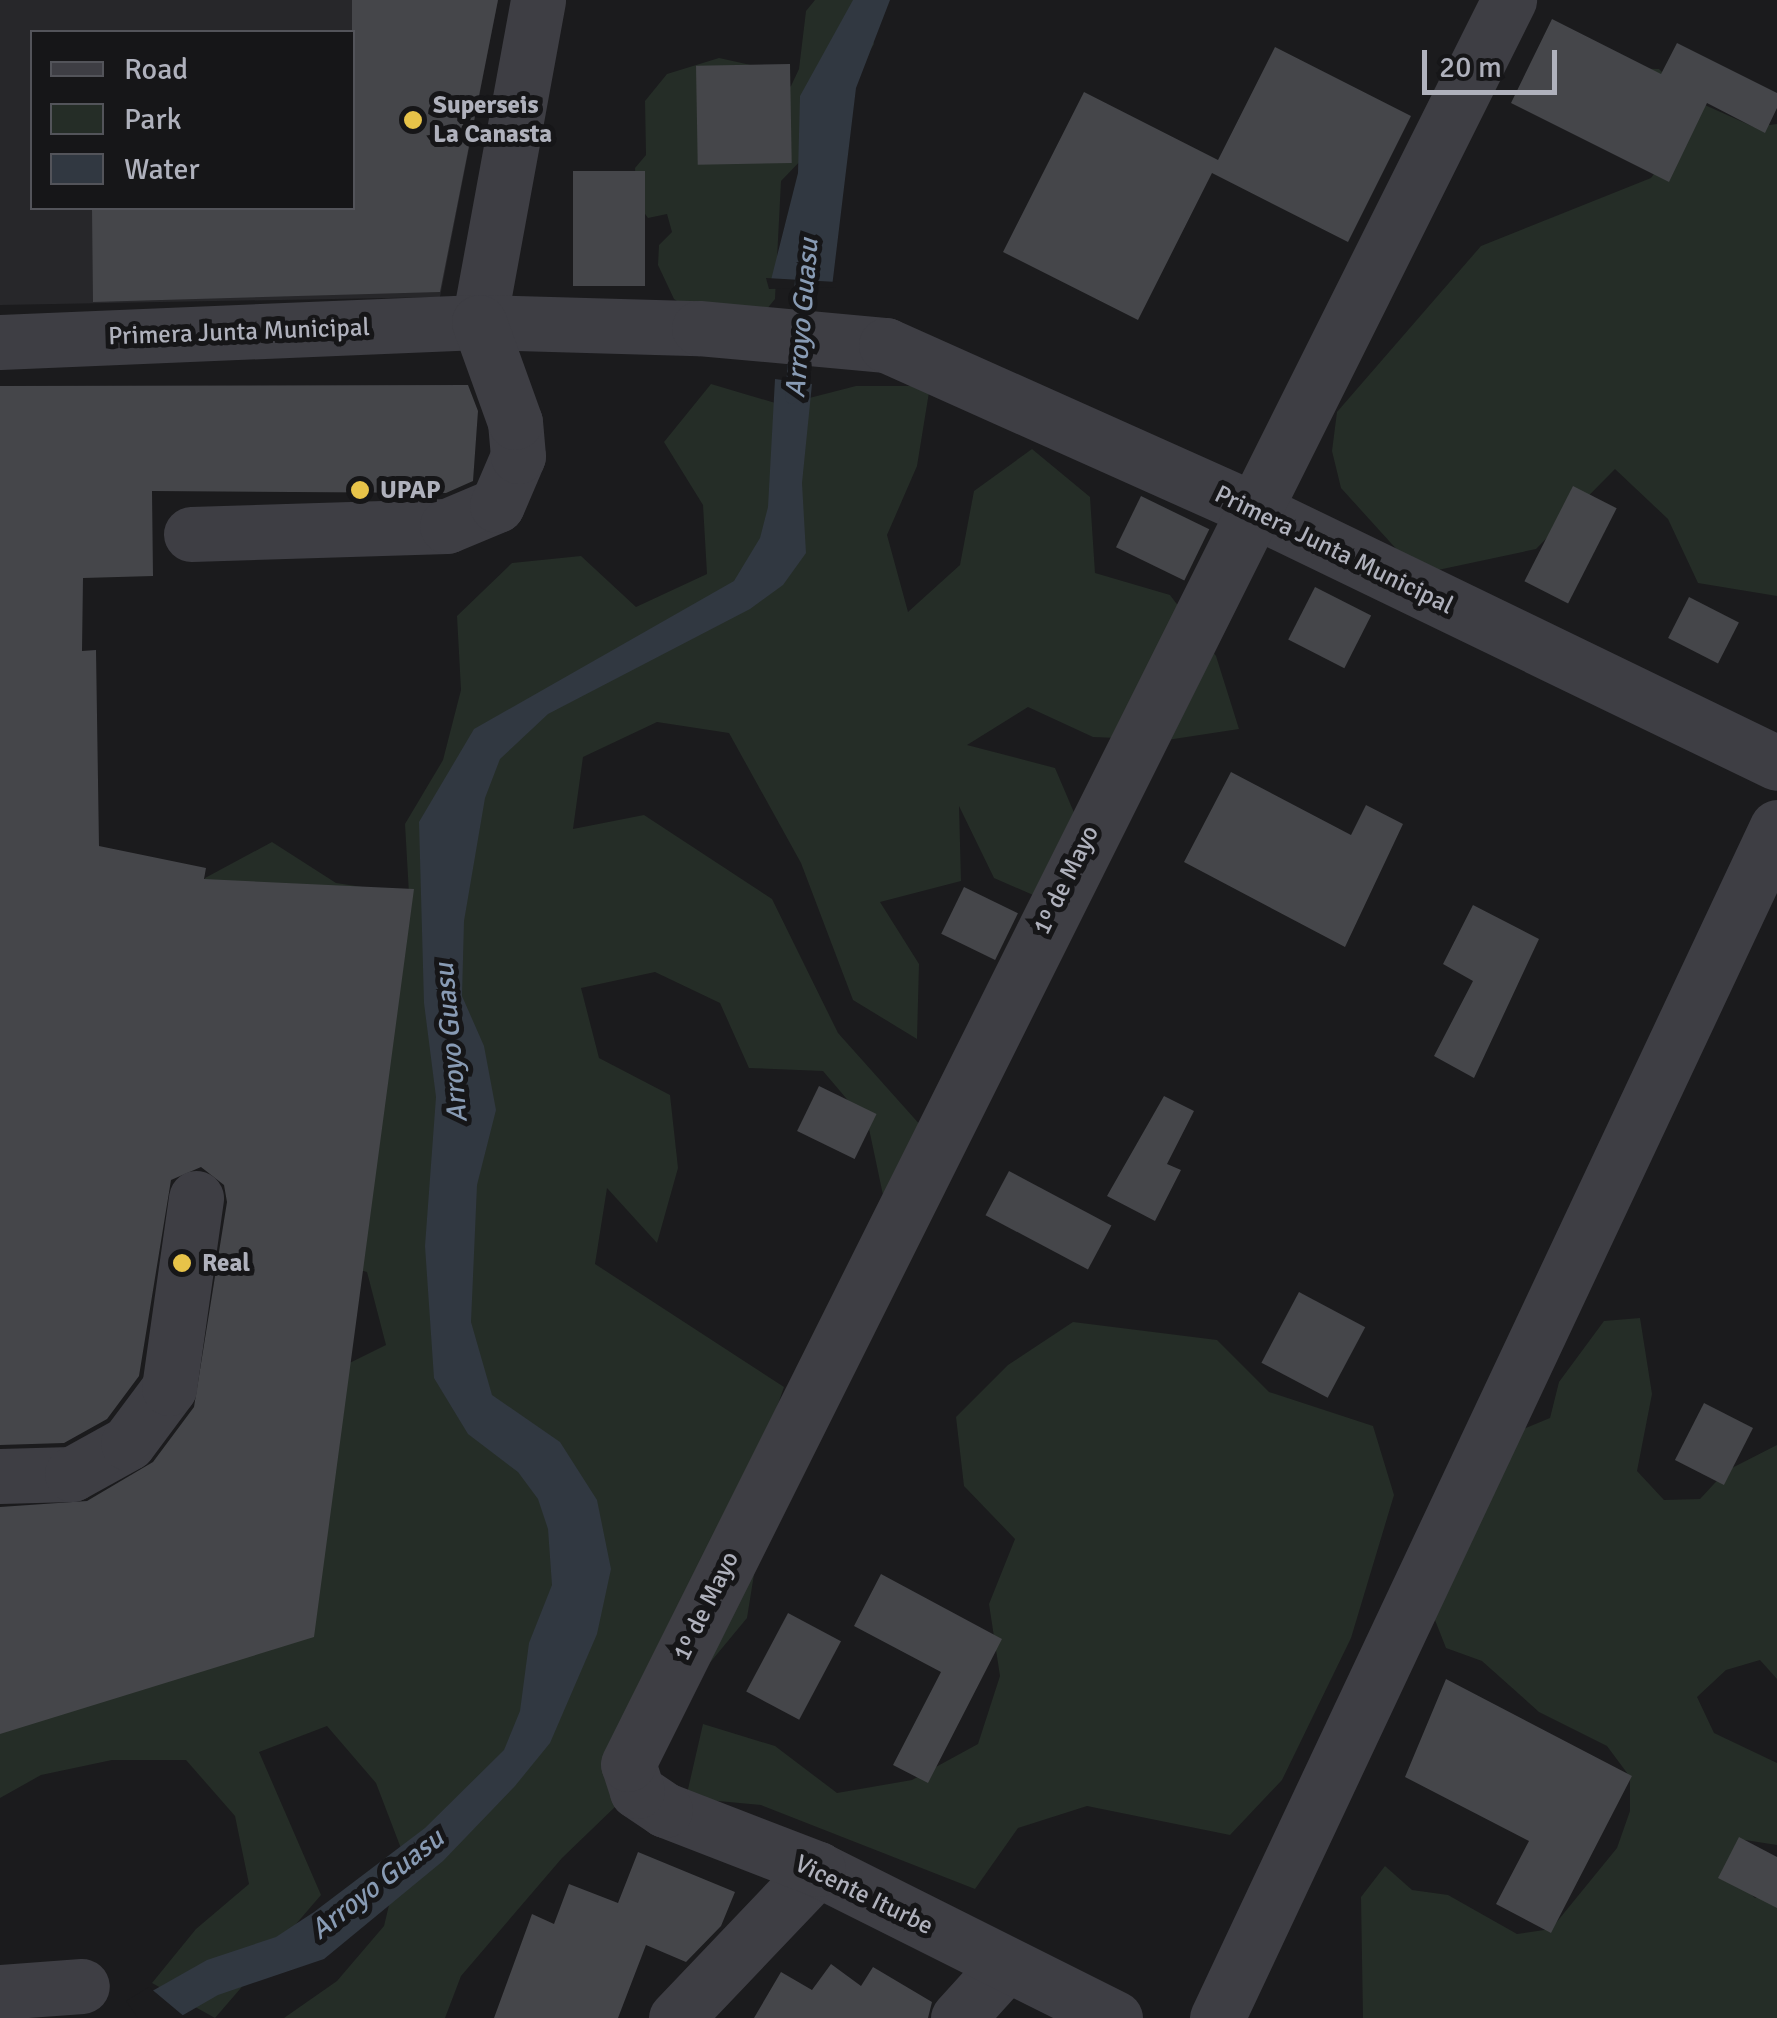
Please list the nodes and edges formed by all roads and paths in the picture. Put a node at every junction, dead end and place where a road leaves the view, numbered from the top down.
1 (538, 0) edge
2 (1509, 0) edge
3 (479, 322) junction
4 (0, 342) edge
5 (1250, 508) junction
6 (191, 534) dead end
7 (1777, 763) edge
8 (1777, 827) edge
9 (196, 1198) dead end
10 (0, 1476) edge
11 (628, 1764) joint
12 (818, 1870) junction
13 (1005, 1966) junction
14 (82, 1986) dead end
15 (0, 1992) edge
16 (676, 2018) edge
17 (958, 2018) edge
18 (1116, 2018) edge
19 (1217, 2018) edge

1 - 3 street
2 - 5 street, 1º de Mayo
3 - 4 street, Primera Junta Municipal
3 - 5 street, Primera Junta Municipal
3 - 6 street
5 - 7 street, Primera Junta Municipal
5 - 11 street, 1º de Mayo
8 - 19 street
9 - 10 street
11 - 12 street, Vicente Iturbe
12 - 13 street, Vicente Iturbe
12 - 16 street
13 - 17 street
13 - 18 street, Vicente Iturbe
14 - 15 street

